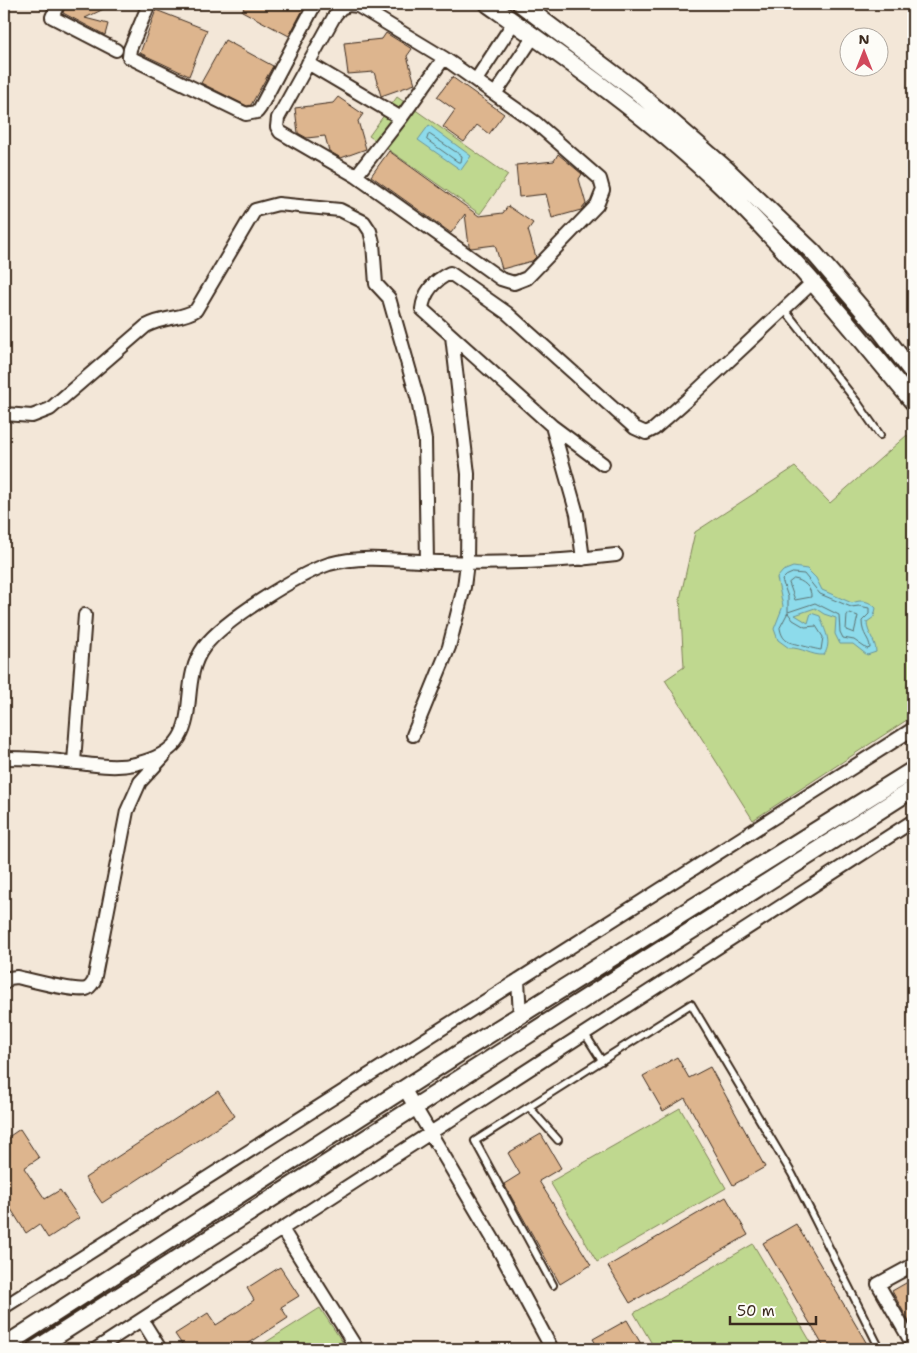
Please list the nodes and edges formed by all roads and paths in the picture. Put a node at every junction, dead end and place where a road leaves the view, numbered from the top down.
1 (58, 4) edge
2 (149, 4) edge
3 (315, 4) edge
4 (488, 4) edge
5 (521, 4) edge
6 (514, 22) junction
7 (534, 36) junction
8 (116, 50) dead end
9 (444, 58) junction
10 (308, 63) junction
11 (476, 80) junction
12 (495, 94) junction
13 (401, 118) junction
14 (356, 176) junction
15 (813, 282) junction
16 (784, 309) junction
17 (452, 336) junction
18 (913, 374) edge
19 (913, 402) edge
20 (4, 414) edge
21 (552, 426) junction
22 (880, 435) dead end
23 (603, 464) dead end
24 (616, 555) dead end
25 (582, 559) junction
26 (427, 562) junction
27 (467, 563) junction
28 (85, 615) dead end
29 (913, 729) edge
30 (413, 735) dead end
31 (170, 749) junction
32 (4, 758) edge
33 (74, 762) junction
34 (913, 770) edge
35 (913, 789) edge
36 (913, 821) edge
37 (4, 983) edge
38 (519, 987) junction
39 (520, 1016) junction
40 (584, 1034) junction
41 (602, 1061) junction
42 (405, 1090) junction
43 (416, 1107) junction
44 (529, 1107) junction
45 (431, 1134) junction
46 (558, 1140) dead end
47 (282, 1229) junction
48 (913, 1265) edge
49 (553, 1285) dead end
50 (4, 1307) edge
51 (142, 1320) junction
52 (913, 1345) edge
53 (4, 1346) edge
54 (36, 1349) edge
55 (96, 1349) edge
56 (160, 1349) edge
57 (358, 1349) edge
58 (552, 1349) edge
59 (880, 1349) edge

1 - 8 street
2 - 3 street
4 - 6 street
5 - 18 street
6 - 7 street
6 - 11 street
7 - 12 street
7 - 15 street
9 - 10 street
9 - 11 street
9 - 13 street
10 - 13 street
10 - 14 street
11 - 12 street
12 - 14 street
13 - 14 street
15 - 16 street
15 - 19 street
16 - 17 street
16 - 22 lane
17 - 21 street
17 - 27 street
20 - 26 street
21 - 23 street
21 - 25 street
24 - 25 street
25 - 27 street
26 - 27 street
26 - 31 street
27 - 30 street
28 - 33 street
29 - 38 street
31 - 33 street
31 - 37 street
32 - 33 street
34 - 39 street
35 - 43 street
36 - 40 street
38 - 39 street
38 - 50 street
39 - 42 street
40 - 41 lane
40 - 45 street
41 - 44 lane
41 - 59 lane
42 - 43 street
42 - 53 street
43 - 45 street
43 - 54 street
44 - 46 lane
44 - 49 lane
45 - 47 street
45 - 58 street
47 - 51 street
47 - 57 street
48 - 52 street
51 - 55 street
51 - 56 street

